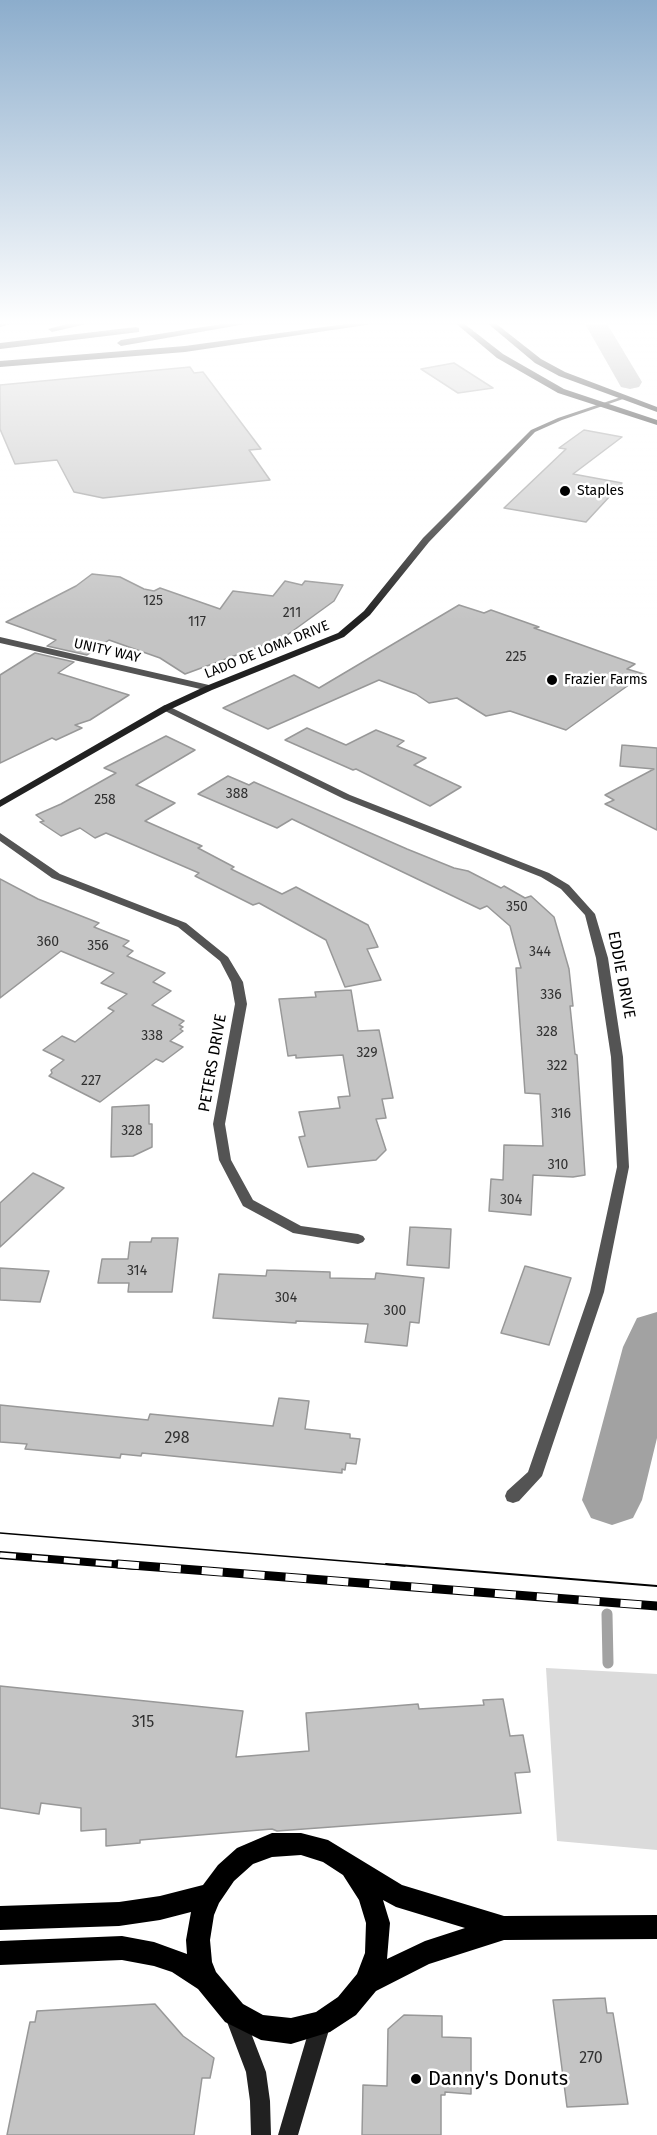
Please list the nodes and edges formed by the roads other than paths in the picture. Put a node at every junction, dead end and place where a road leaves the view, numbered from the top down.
1 (552, 422) edge
2 (0, 640) edge
3 (209, 688) junction
4 (166, 708) junction
5 (0, 804) edge
6 (0, 836) edge
7 (358, 1239) dead end
8 (513, 1496) dead end
9 (352, 1869) junction
10 (210, 1895) junction
11 (0, 1918) edge
12 (657, 1927) edge
13 (504, 1928) junction
14 (0, 1953) edge
15 (207, 1980) junction
16 (367, 1982) junction
17 (234, 2013) junction
18 (321, 2023) junction
19 (261, 2135) edge
20 (288, 2135) edge

1 - 3 street, LADO DE LOMA DRIVE
2 - 3 street, UNITY WAY
3 - 4 street, LADO DE LOMA DRIVE
4 - 5 street, LADO DE LOMA DRIVE
4 - 8 street, EDDIE DRIVE
6 - 7 street, PETERS DRIVE
9 - 10 main road
9 - 13 main road
9 - 16 main road
10 - 11 main road
10 - 15 main road
12 - 13 main road
13 - 16 main road
14 - 15 main road
15 - 17 main road
16 - 18 main road
17 - 18 main road
17 - 19 street
18 - 20 street

